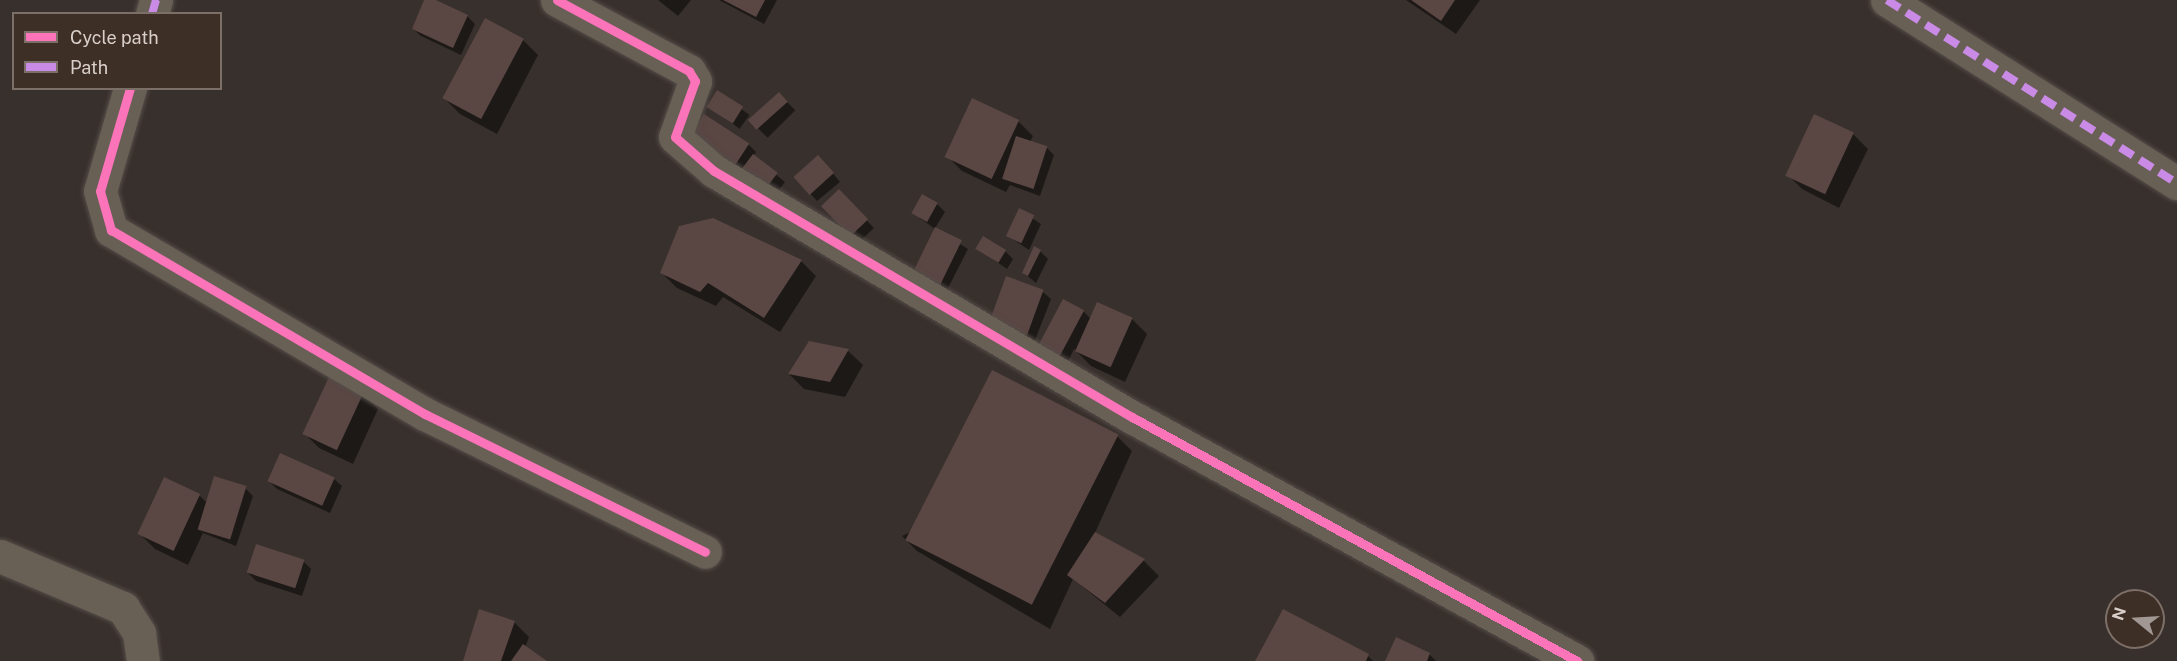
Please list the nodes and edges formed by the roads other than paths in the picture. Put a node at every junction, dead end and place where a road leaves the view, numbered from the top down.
1 (557, 0) edge
2 (1887, 0) edge
3 (129, 90) edge
4 (2177, 183) edge
5 (705, 552) dead end
6 (0, 555) edge
7 (143, 661) edge
8 (1577, 661) edge

1 - 8 street
2 - 4 street
3 - 5 street
6 - 7 street

